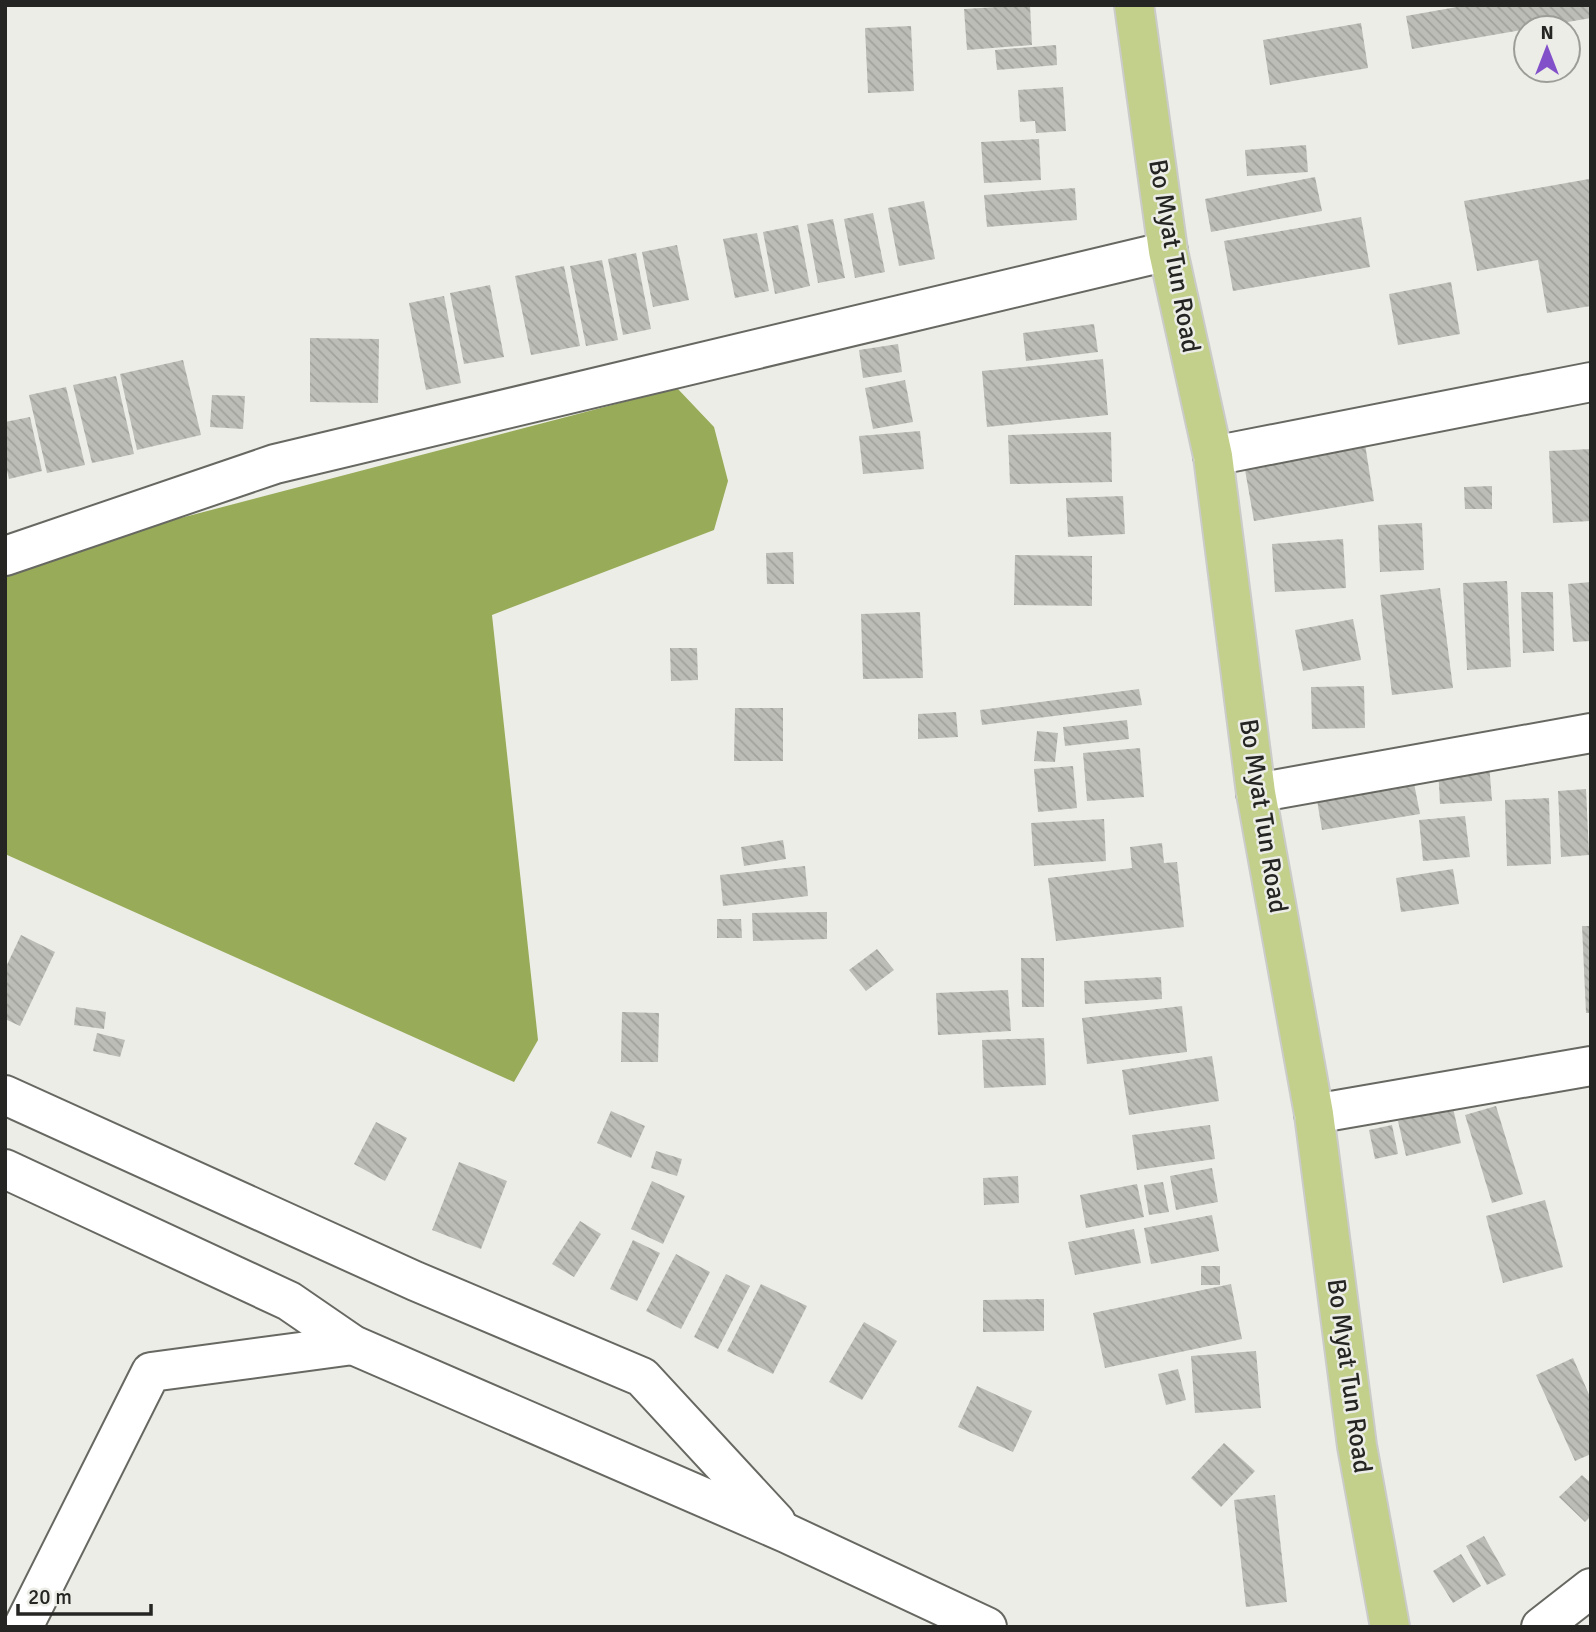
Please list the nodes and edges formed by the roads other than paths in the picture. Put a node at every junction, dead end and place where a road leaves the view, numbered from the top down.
1 (1134, 5) edge
2 (1168, 251) junction
3 (1591, 382) edge
4 (1213, 456) junction
5 (5, 556) edge
6 (1591, 733) edge
7 (1256, 793) junction
8 (1591, 1066) edge
9 (5, 1095) edge
10 (1314, 1114) junction
11 (5, 1170) edge
12 (353, 1345) junction
13 (786, 1532) junction
14 (1591, 1588) edge
15 (23, 1627) edge
16 (987, 1627) edge
17 (1390, 1627) edge
18 (1541, 1627) edge

1 - 2 main road, Bo Myat Tun Road
2 - 4 main road, Bo Myat Tun Road
2 - 5 street
3 - 4 street
4 - 7 main road, Bo Myat Tun Road
6 - 7 street
7 - 10 main road, Bo Myat Tun Road
8 - 10 street
9 - 13 street
10 - 17 main road, Bo Myat Tun Road
11 - 12 street
12 - 13 street
12 - 15 street
13 - 16 street
14 - 18 street

